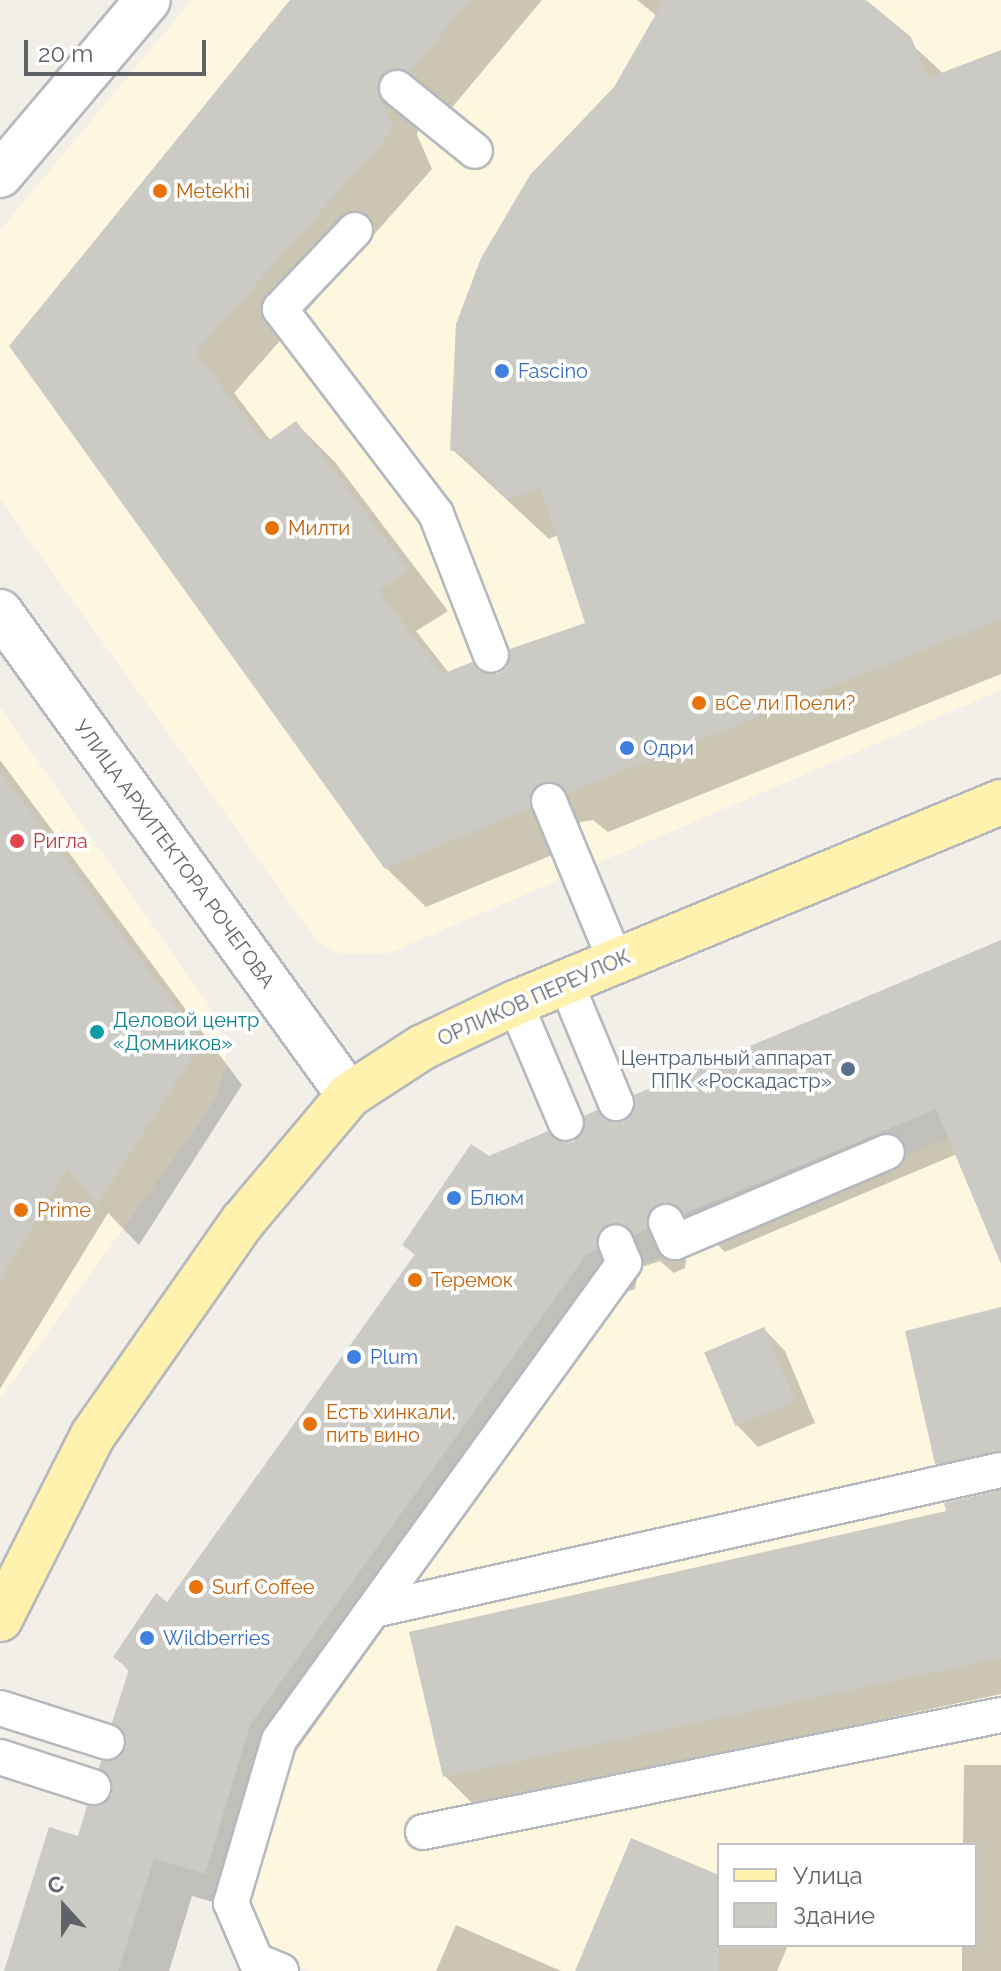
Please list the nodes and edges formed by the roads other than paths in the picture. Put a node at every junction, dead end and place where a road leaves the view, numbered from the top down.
1 (148, 0) edge
2 (397, 88) dead end
3 (475, 151) dead end
4 (0, 175) edge
5 (355, 230) dead end
6 (0, 612) edge
7 (491, 655) dead end
8 (549, 801) dead end
9 (1001, 802) edge
10 (616, 962) junction
11 (566, 983) junction
12 (515, 1003) junction
13 (349, 1095) junction
14 (616, 1103) dead end
15 (566, 1123) dead end
16 (887, 1152) dead end
17 (666, 1222) dead end
18 (616, 1243) dead end
19 (1001, 1470) edge
20 (374, 1610) junction
21 (0, 1619) edge
22 (0, 1708) edge
23 (1001, 1715) edge
24 (107, 1742) dead end
25 (0, 1757) edge
26 (93, 1787) dead end
27 (423, 1832) dead end
28 (281, 1971) edge

1 - 4 street
2 - 3 lane
5 - 7 lane
6 - 13 street, УЛИЦА АРХИТЕКТОРА РОЧЕГОВА
8 - 10 lane
9 - 10 main road, ОРЛИКОВ ПЕРЕУЛОК
10 - 11 main road, ОРЛИКОВ ПЕРЕУЛОК
11 - 12 main road, ОРЛИКОВ ПЕРЕУЛОК
11 - 14 lane
12 - 13 main road, ОРЛИКОВ ПЕРЕУЛОК
12 - 15 lane
13 - 21 main road, ОРЛИКОВ ПЕРЕУЛОК
16 - 17 lane
18 - 20 lane
19 - 20 lane
20 - 28 lane
22 - 24 lane
23 - 27 lane
25 - 26 lane

